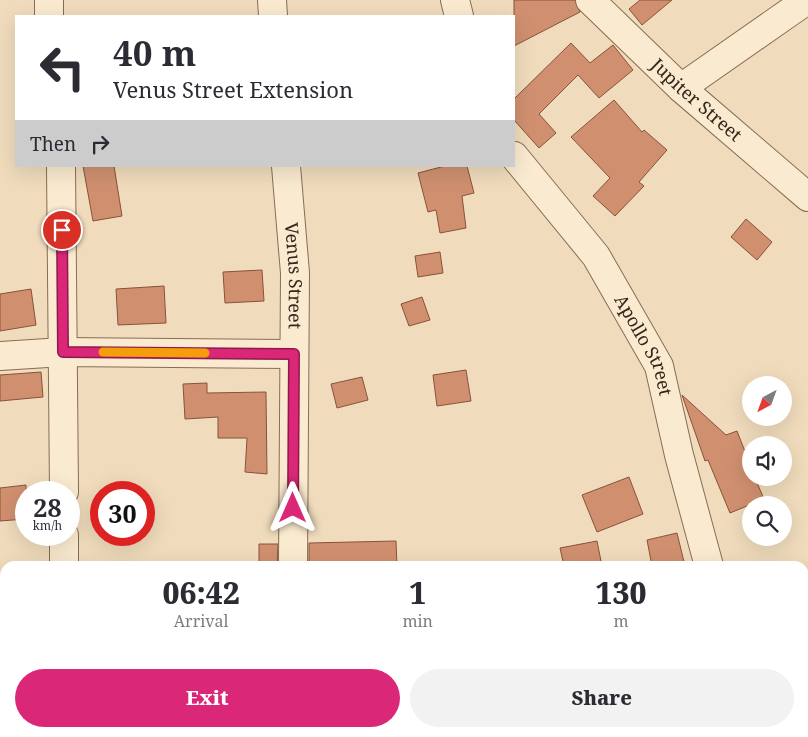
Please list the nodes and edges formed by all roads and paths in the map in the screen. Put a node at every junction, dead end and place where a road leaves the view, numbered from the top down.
1 (49, 0) edge
2 (272, 0) edge
3 (455, 0) edge
4 (590, 0) edge
5 (807, 0) edge
6 (49, 15) edge
7 (273, 15) edge
8 (459, 15) edge
9 (681, 88) junction
10 (515, 157) edge
11 (60, 167) edge
12 (286, 167) edge
13 (808, 197) edge
14 (63, 352) junction
15 (294, 354) junction
16 (0, 356) edge
17 (64, 481) edge
18 (64, 546) edge
19 (64, 561) edge
20 (293, 561) edge
21 (708, 561) edge

1 - 6 street
2 - 7 street
3 - 8 street
4 - 9 street, Jupiter Street
5 - 9 street
9 - 13 street, Jupiter Street
10 - 21 street, Apollo Street
11 - 14 street
12 - 15 street, Venus Street
14 - 15 street
14 - 16 street
14 - 17 street
15 - 20 street, Venus Street
18 - 19 street

